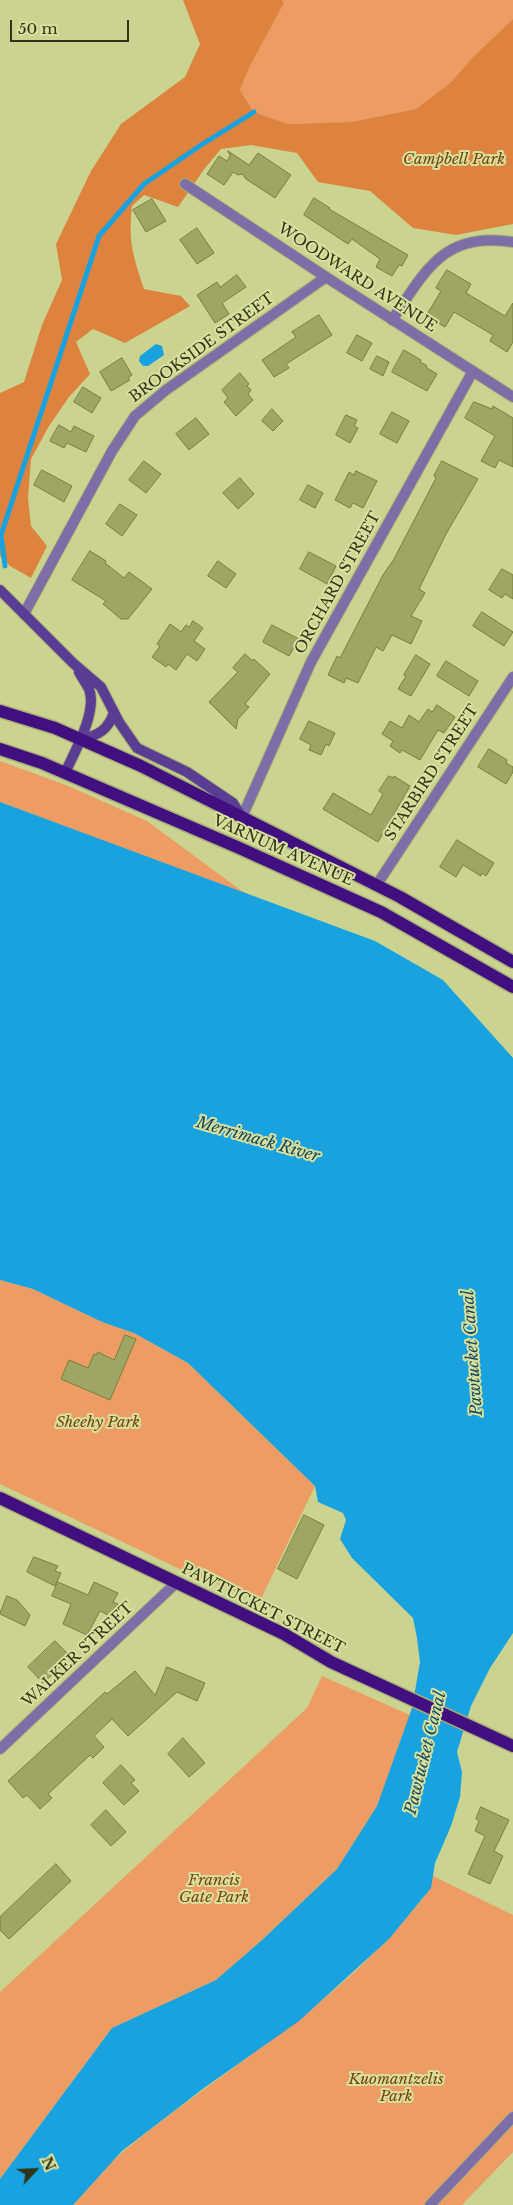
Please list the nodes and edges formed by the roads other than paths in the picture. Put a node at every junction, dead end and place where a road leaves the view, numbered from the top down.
1 (186, 184) dead end
2 (513, 242) edge
3 (326, 277) junction
4 (392, 320) junction
5 (473, 371) junction
6 (513, 397) edge
7 (0, 590) edge
8 (24, 614) junction
9 (73, 663) junction
10 (513, 676) edge
11 (0, 711) edge
12 (114, 712) junction
13 (80, 740) junction
14 (0, 749) edge
15 (65, 773) junction
16 (242, 817) junction
17 (376, 886) junction
18 (513, 962) edge
19 (513, 987) edge
20 (0, 1498) edge
21 (176, 1583) junction
22 (513, 1746) edge
23 (0, 1749) edge
24 (513, 2117) edge
25 (430, 2205) edge

1 - 3 street, WOODWARD AVENUE
2 - 4 street
3 - 4 street, WOODWARD AVENUE
3 - 8 street, BROOKSIDE STREET
4 - 5 street, WOODWARD AVENUE
5 - 6 street, WOODWARD AVENUE
5 - 16 street, ORCHARD STREET
7 - 8 main road, VARNUM AVENUE
8 - 9 main road, VARNUM AVENUE
9 - 12 main road, VARNUM AVENUE
9 - 13 main road, VARNUM AVENUE
10 - 17 street, STARBIRD STREET
11 - 13 main road
12 - 13 main road
12 - 16 main road, VARNUM AVENUE
13 - 15 main road, VARNUM AVENUE
13 - 16 main road, VARNUM AVENUE
14 - 15 main road
15 - 19 main road, VARNUM AVENUE
16 - 17 main road, VARNUM AVENUE
17 - 18 main road, VARNUM AVENUE
20 - 21 main road, PAWTUCKET STREET
21 - 22 main road, PAWTUCKET STREET
21 - 23 street, WALKER STREET
24 - 25 street

